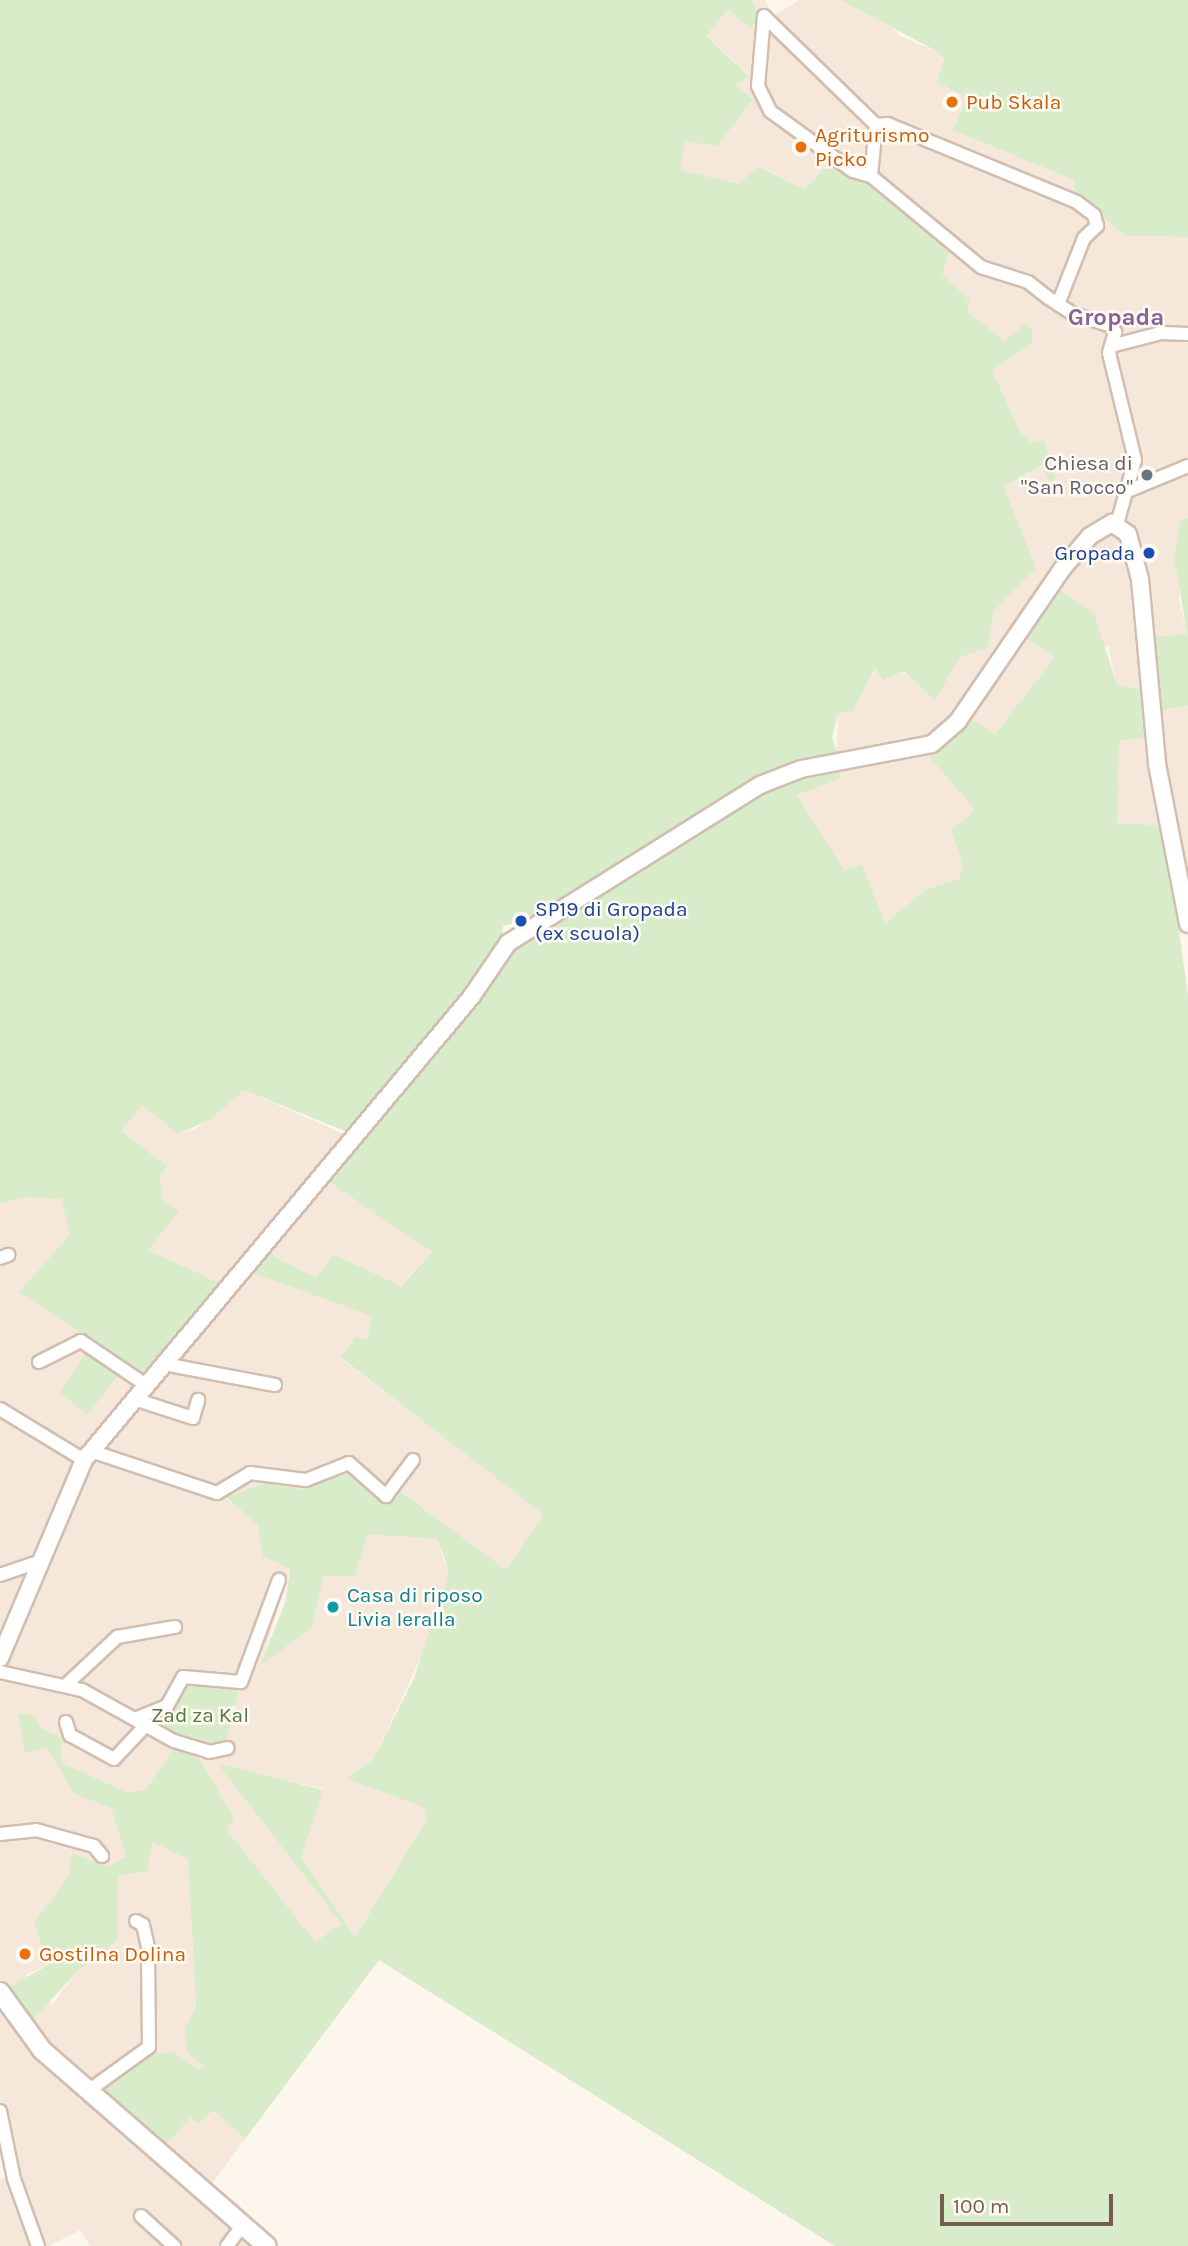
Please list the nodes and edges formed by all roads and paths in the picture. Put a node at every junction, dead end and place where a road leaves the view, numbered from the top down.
1 (876, 125) junction
2 (871, 176) junction
3 (1058, 304) junction
4 (1188, 334) edge
5 (1111, 346) junction
6 (1188, 466) edge
7 (1130, 490) junction
8 (1117, 524) junction
9 (1188, 924) edge
10 (39, 1362) dead end
11 (164, 1364) junction
12 (146, 1385) junction
13 (275, 1385) dead end
14 (134, 1399) junction
15 (198, 1400) dead end
16 (0, 1409) edge
17 (88, 1455) junction
18 (413, 1460) dead end
19 (37, 1562) junction
20 (0, 1574) edge
21 (279, 1580) dead end
22 (175, 1627) dead end
23 (0, 1658) edge
24 (0, 1672) edge
25 (68, 1684) junction
26 (141, 1721) junction
27 (66, 1722) dead end
28 (228, 1748) dead end
29 (0, 1834) edge
30 (102, 1856) dead end
31 (136, 1921) dead end
32 (0, 1992) edge
33 (88, 2091) junction
34 (0, 2111) edge
35 (141, 2216) dead end
36 (242, 2226) junction
37 (38, 2246) edge
38 (174, 2246) edge
39 (227, 2246) edge
40 (267, 2246) edge

1 - 2 street
1 - 2 street
1 - 3 street
2 - 3 street
3 - 5 street
4 - 5 street
5 - 7 street
6 - 7 street
7 - 8 street
8 - 9 street
8 - 11 street
10 - 12 street
11 - 12 street
11 - 13 street
12 - 14 street
14 - 15 street
14 - 17 street
16 - 17 street
17 - 18 street
17 - 19 street
19 - 20 street
19 - 23 street
21 - 26 street
22 - 25 street
24 - 25 street
25 - 26 street
26 - 27 street
26 - 28 street
29 - 30 street
31 - 33 street
32 - 33 main road
33 - 36 main road
34 - 37 street
35 - 38 street
36 - 39 street
36 - 40 main road

